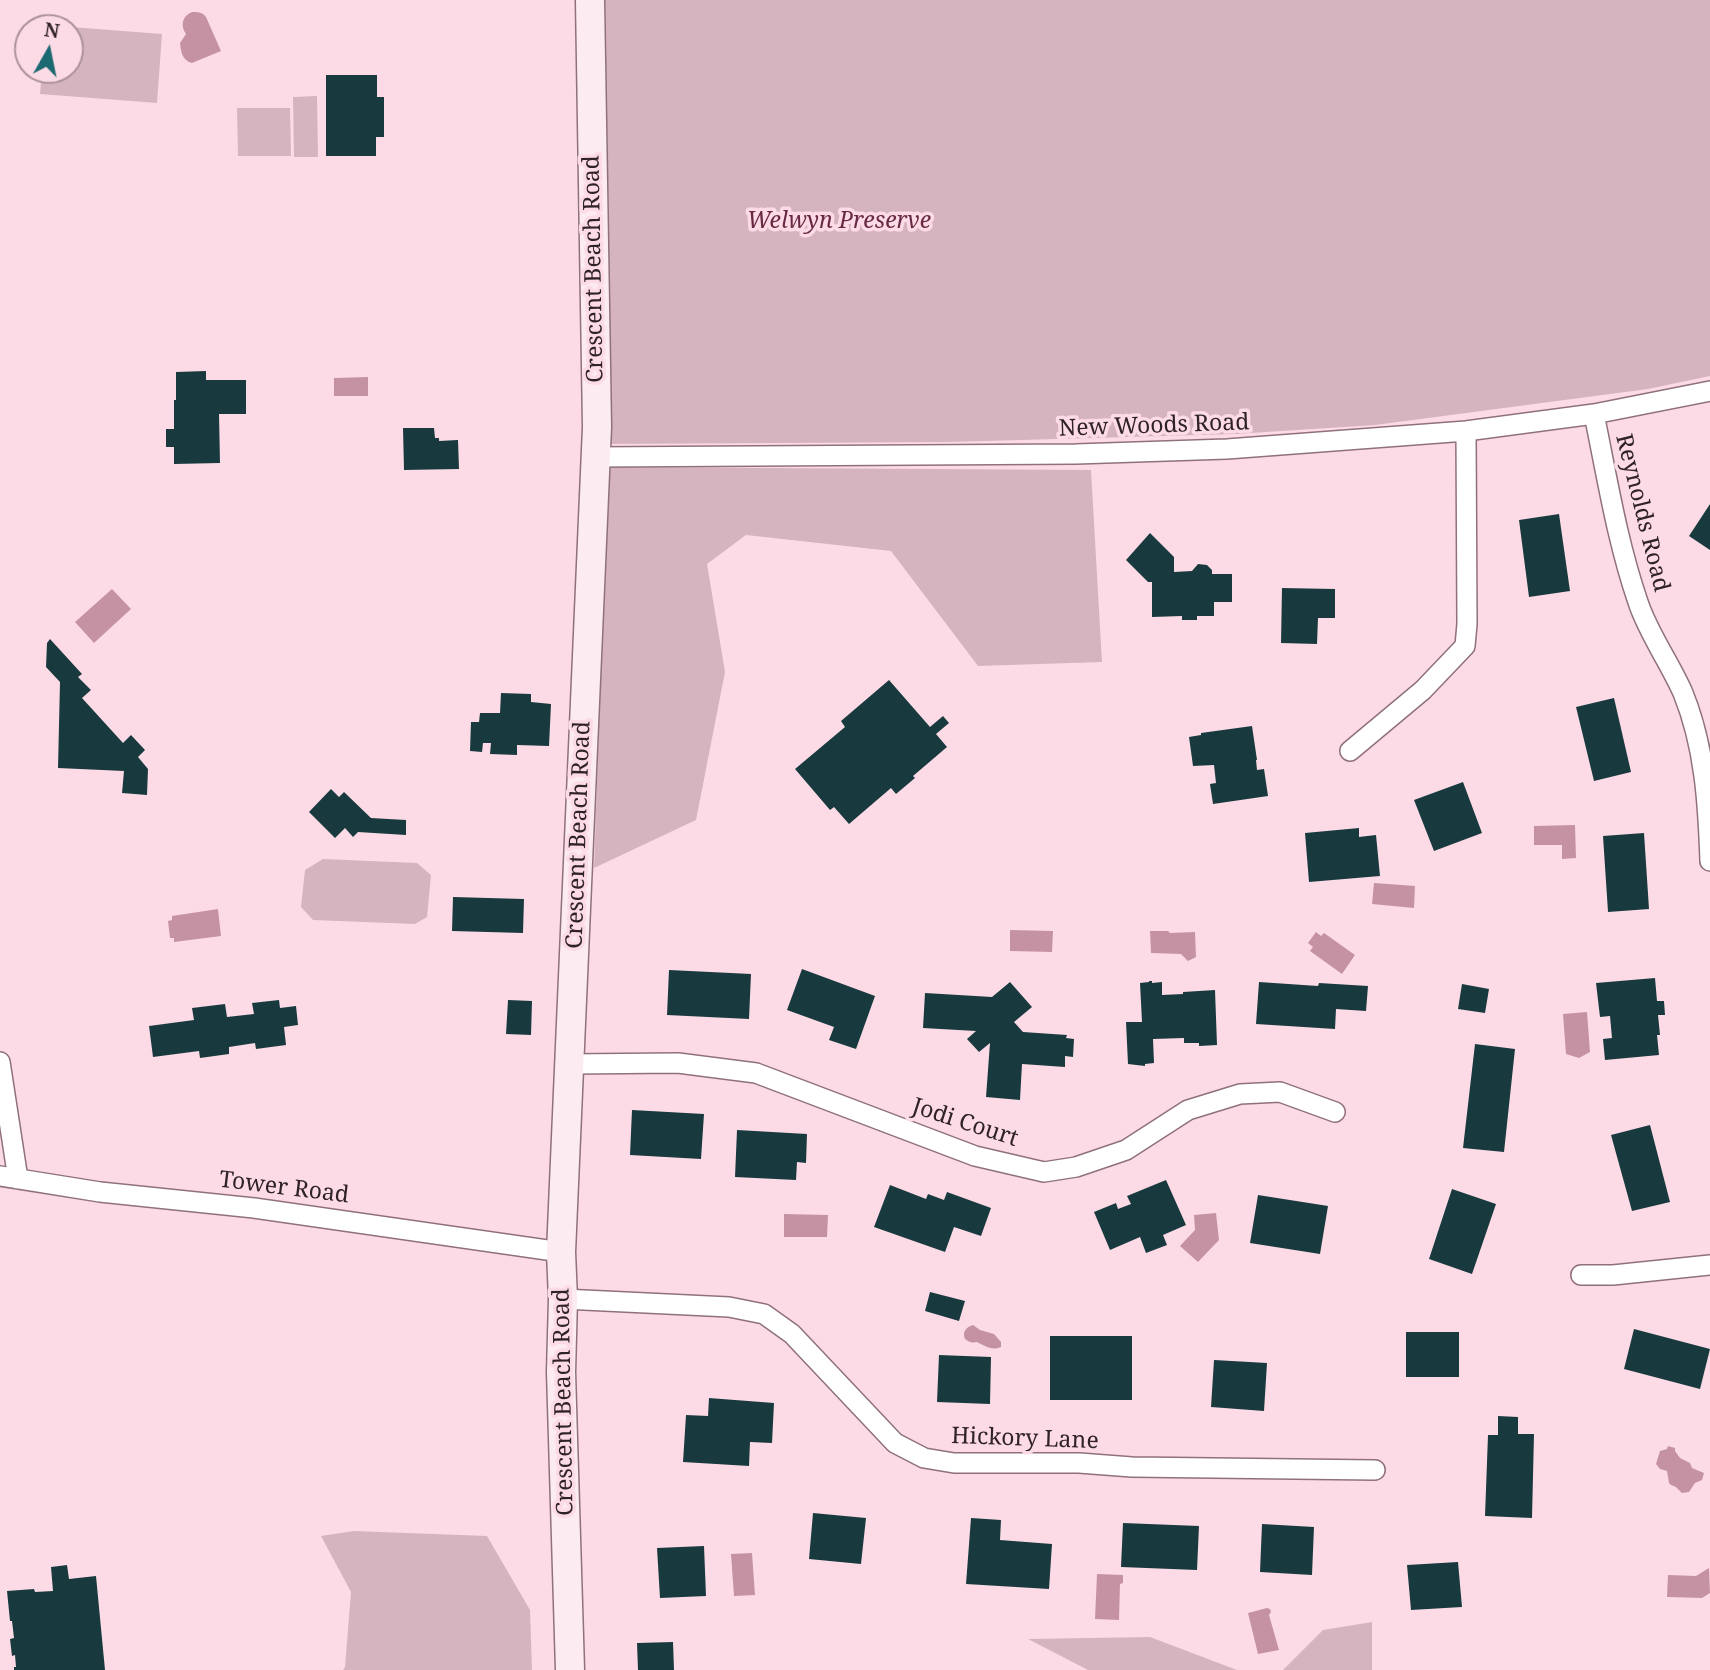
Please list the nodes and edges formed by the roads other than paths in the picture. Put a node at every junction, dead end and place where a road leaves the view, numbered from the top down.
1 (590, 0) edge
2 (1710, 391) edge
3 (1594, 414) junction
4 (1466, 431) junction
5 (595, 457) junction
6 (1350, 751) dead end
7 (1710, 861) edge
8 (0, 1062) edge
9 (569, 1064) junction
10 (1335, 1112) dead end
11 (9, 1177) edge
12 (561, 1252) junction
13 (1710, 1265) edge
14 (1581, 1275) dead end
15 (563, 1299) junction
16 (1375, 1470) dead end
17 (570, 1670) edge

1 - 5 street, Crescent Beach Road
2 - 3 street, New Woods Road
3 - 4 street, New Woods Road
3 - 7 street, Reynolds Road
4 - 5 street, New Woods Road
4 - 6 street
5 - 9 street, Crescent Beach Road
8 - 11 street
9 - 10 street, Jodi Court
9 - 12 street, Crescent Beach Road
11 - 12 street, Tower Road
12 - 15 street, Crescent Beach Road
13 - 14 street
15 - 16 street, Hickory Lane
15 - 17 street, Crescent Beach Road

